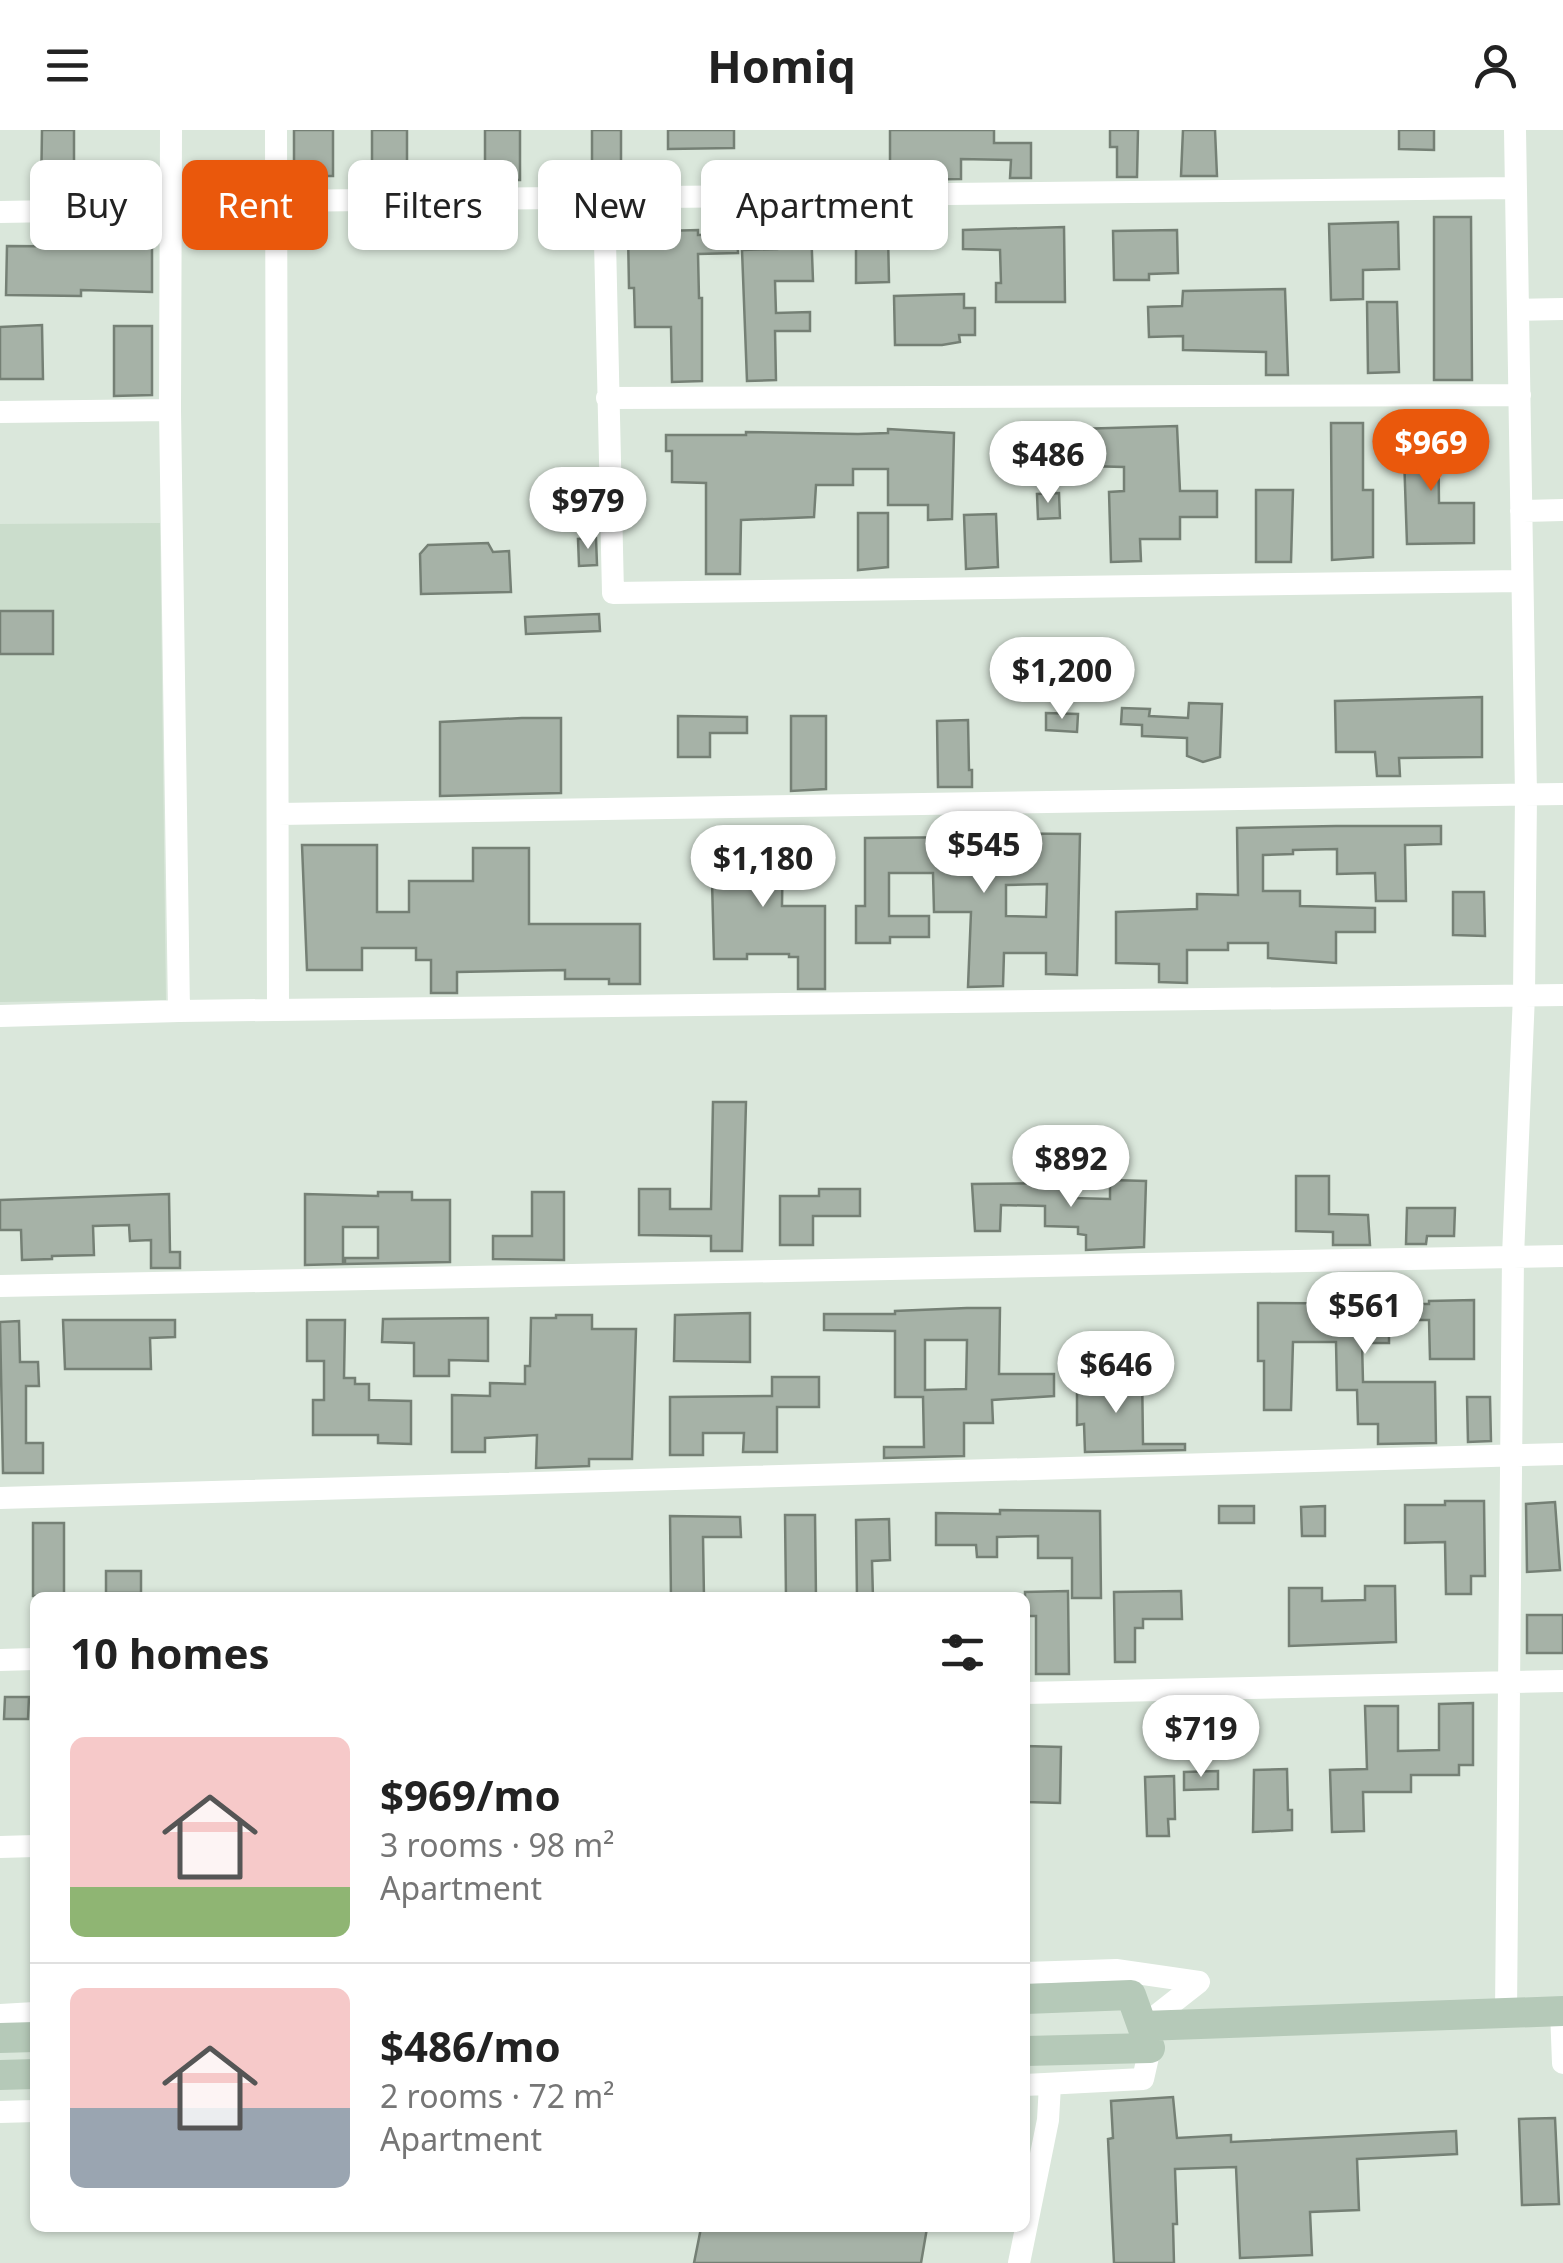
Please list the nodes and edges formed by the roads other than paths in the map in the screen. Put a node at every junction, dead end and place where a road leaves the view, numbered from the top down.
1 (170, 130) edge
2 (276, 130) edge
3 (1515, 130) edge
4 (276, 160) edge
5 (1516, 188) junction
6 (681, 196) edge
7 (538, 198) edge
8 (328, 200) edge
9 (170, 210) junction
10 (0, 212) edge
11 (276, 250) edge
12 (605, 250) edge
13 (1563, 309) edge
14 (1518, 310) junction
15 (1520, 395) junction
16 (607, 398) junction
17 (170, 410) junction
18 (0, 412) edge
19 (1563, 510) edge
20 (1521, 511) junction
21 (1522, 581) junction
22 (1563, 794) edge
23 (1526, 795) junction
24 (278, 814) junction
25 (1524, 995) junction
26 (1563, 995) edge
27 (278, 1010) junction
28 (179, 1011) junction
29 (0, 1016) edge
30 (1513, 1256) junction
31 (1563, 1256) edge
32 (0, 1286) edge
33 (1563, 1454) edge
34 (1513, 1455) junction
35 (0, 1498) edge
36 (0, 1660) edge
37 (30, 1660) edge
38 (1563, 1681) edge
39 (1512, 1682) junction
40 (1030, 1692) edge
41 (30, 1846) edge
42 (0, 1847) edge
43 (1030, 1974) edge
44 (1030, 1999) edge
45 (1562, 2011) edge
46 (1506, 2013) junction
47 (30, 2014) edge
48 (0, 2015) edge
49 (30, 2037) edge
50 (1146, 2037) junction
51 (0, 2038) edge
52 (1030, 2050) edge
53 (1563, 2063) edge
54 (30, 2074) edge
55 (0, 2075) edge
56 (1050, 2084) junction
57 (1030, 2085) edge
58 (30, 2111) edge
59 (0, 2112) edge
60 (1030, 2209) edge
61 (1025, 2232) edge
62 (1019, 2263) edge

1 - 9 street
2 - 4 street
3 - 5 street
5 - 6 street
5 - 14 street
7 - 8 street
9 - 10 street
9 - 17 street
11 - 24 street
12 - 16 street
13 - 14 street
14 - 15 street
15 - 16 street
15 - 20 street
16 - 21 street
17 - 18 street
17 - 28 street
19 - 20 street
20 - 21 street
21 - 23 street
22 - 23 street
23 - 24 street
23 - 25 street
24 - 27 street
25 - 26 street
25 - 27 street
25 - 30 street
27 - 28 street
28 - 29 street
30 - 31 street
30 - 32 street
30 - 34 street
33 - 34 street
34 - 35 street
34 - 39 street
36 - 37 street
38 - 39 street
39 - 40 street
39 - 46 street
41 - 42 street
43 - 50 street
44 - 50 main road
45 - 46 main road
45 - 53 street
46 - 50 main road
47 - 48 street
49 - 51 main road
50 - 52 main road
50 - 56 street
54 - 55 main road
56 - 57 street
56 - 60 street
58 - 59 street
61 - 62 street

